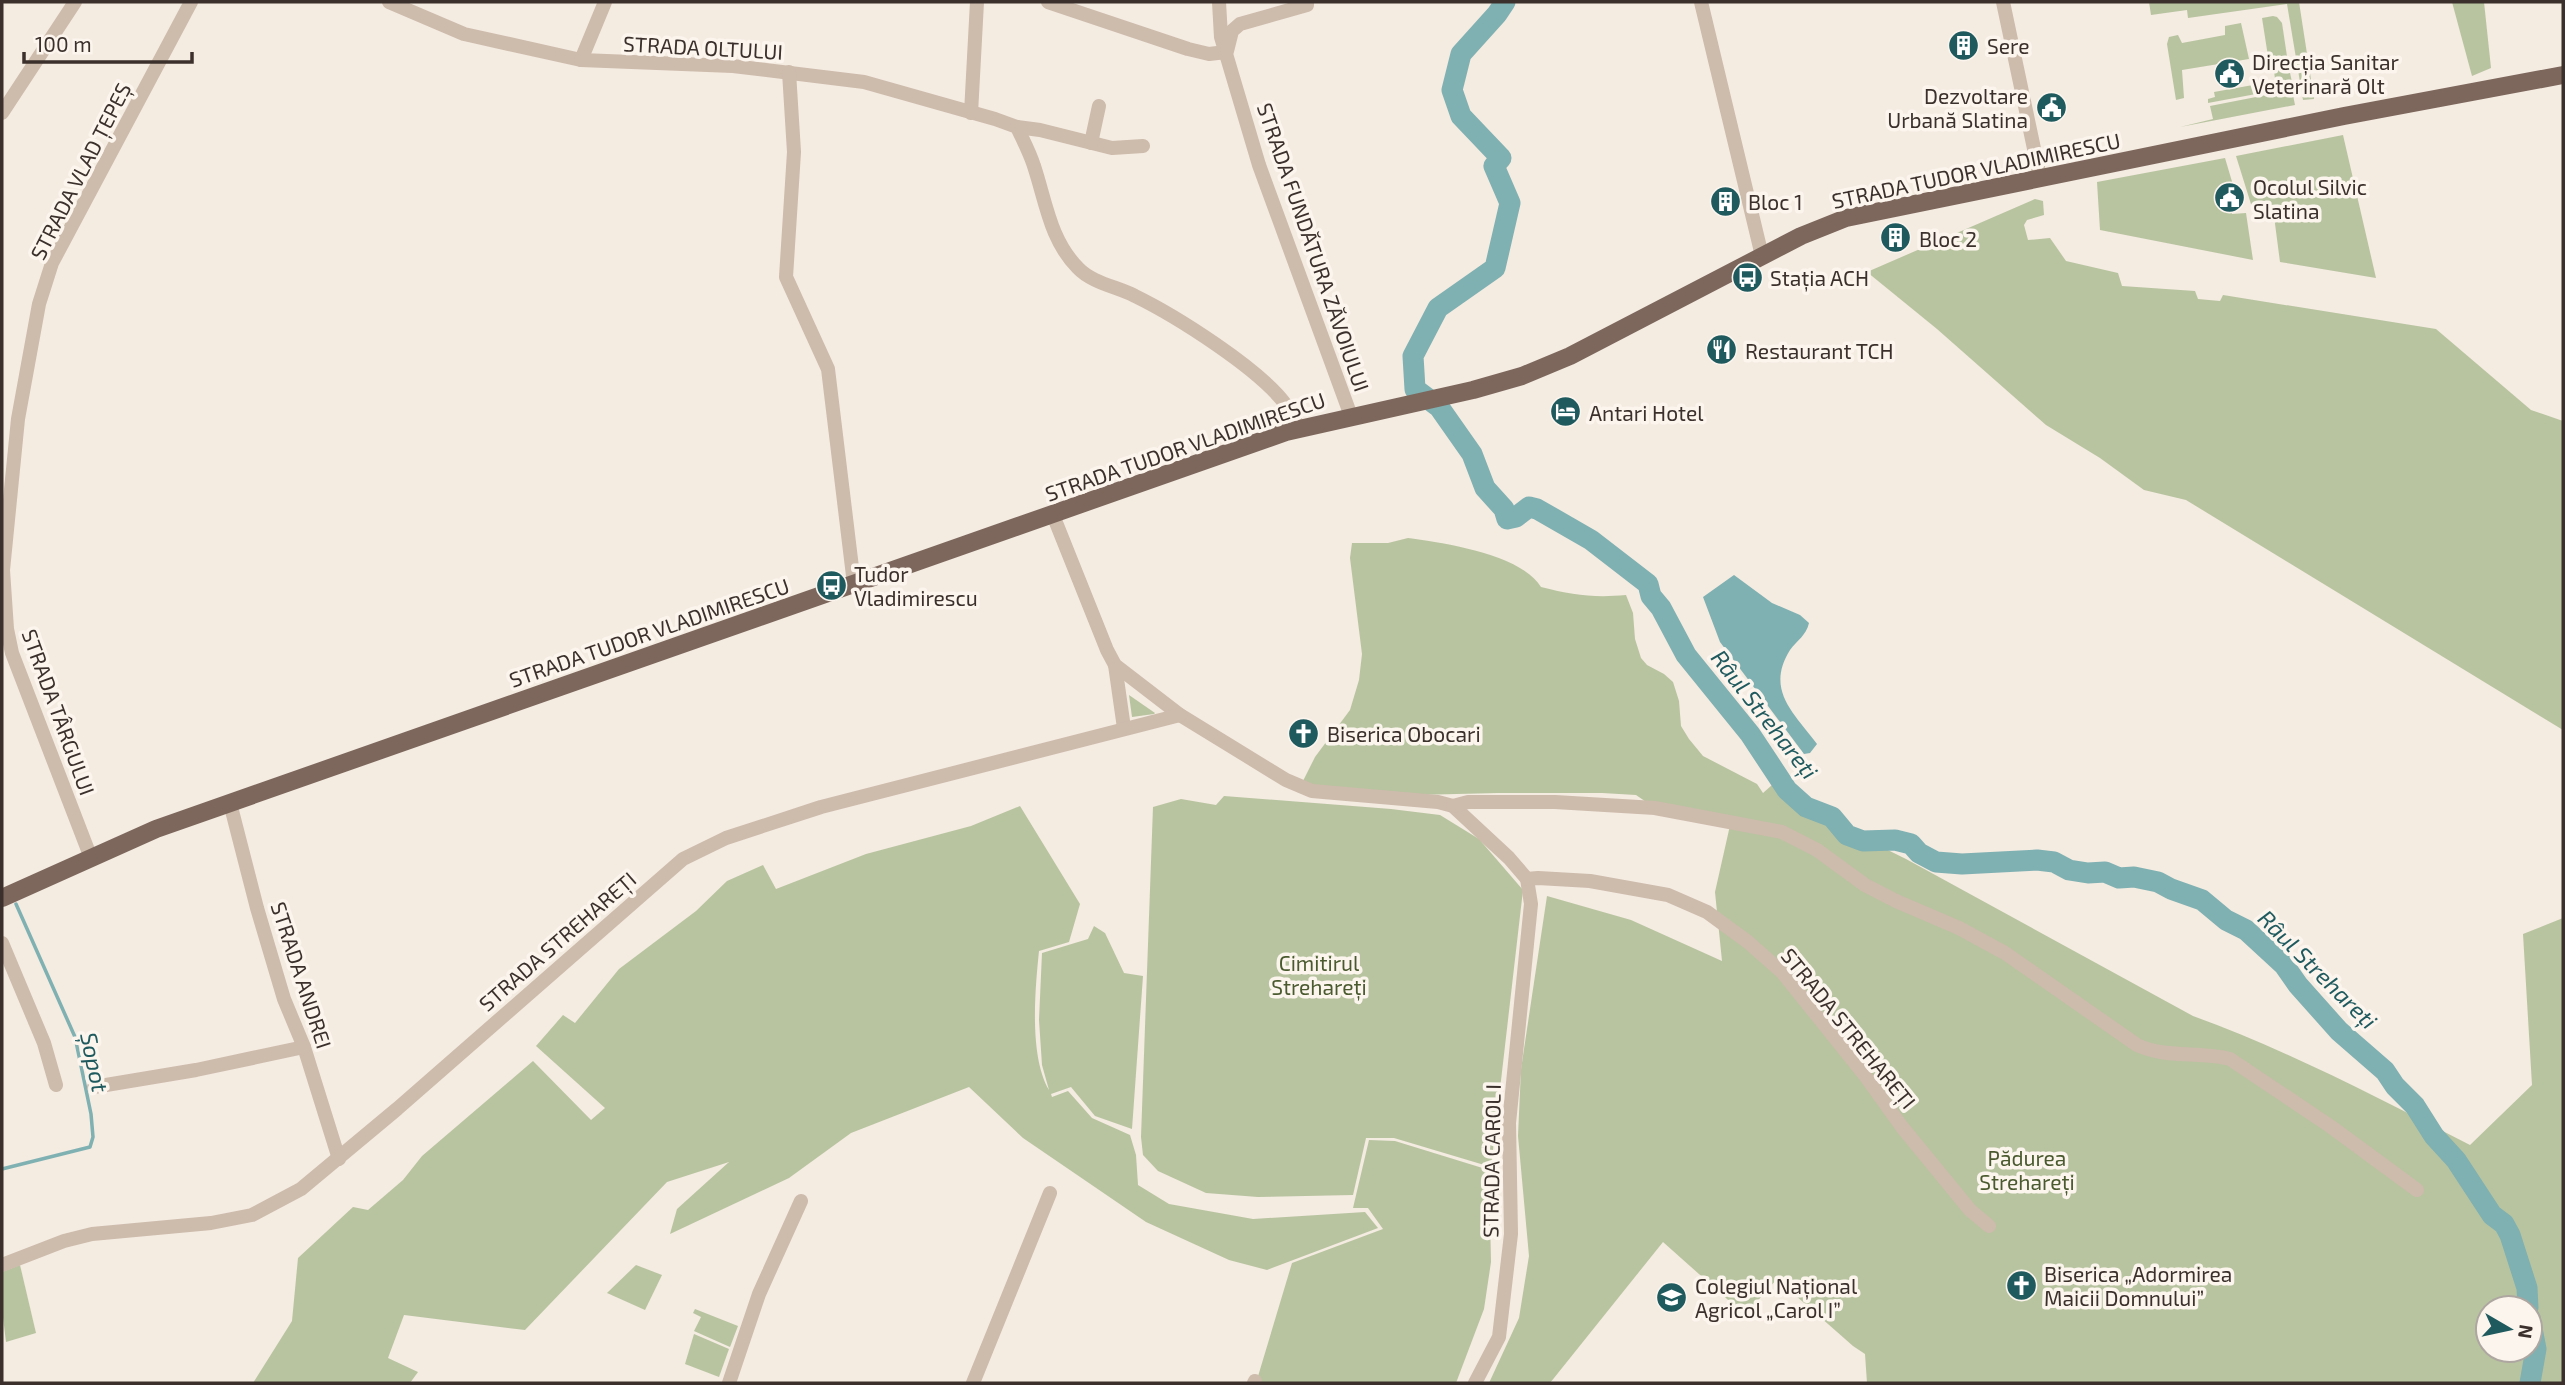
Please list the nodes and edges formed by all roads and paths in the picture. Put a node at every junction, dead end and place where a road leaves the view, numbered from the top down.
1 (75, 2) edge
2 (191, 2) edge
3 (388, 2) edge
4 (605, 2) edge
5 (976, 2) edge
6 (1048, 2) edge
7 (1101, 2) edge
8 (1219, 2) edge
9 (1307, 2) edge
10 (1701, 2) edge
11 (2003, 2) edge
12 (1099, 18) junction
13 (1226, 52) junction
14 (581, 60) junction
15 (789, 72) junction
16 (2563, 75) edge
17 (1099, 106) dead end
18 (2, 113) edge
19 (971, 113) junction
20 (1017, 127) junction
21 (1091, 143) junction
22 (1143, 146) dead end
23 (2040, 177) junction
24 (1762, 256) junction
25 (1350, 416) junction
26 (1299, 429) junction
27 (1053, 514) junction
28 (4, 534) edge
29 (854, 584) junction
30 (1115, 665) junction
31 (1180, 715) junction
32 (1124, 728) junction
33 (230, 803) junction
34 (1454, 806) junction
35 (91, 858) junction
36 (1527, 880) junction
37 (2, 898) edge
38 (2, 943) edge
39 (304, 1047) junction
40 (56, 1084) dead end
41 (94, 1087) dead end
42 (338, 1159) junction
43 (2417, 1189) dead end
44 (1051, 1193) dead end
45 (801, 1201) dead end
46 (1989, 1226) dead end
47 (2, 1265) edge
48 (729, 1383) edge
49 (972, 1383) edge
50 (1475, 1383) edge

1 - 18 street
2 - 28 street, STRADA VLAD ȚEPEȘ
3 - 14 street, STRADA OLTULUI
4 - 14 street
5 - 19 street
6 - 12 street
7 - 12 street
8 - 13 street, STRADA FUNDĂTURA ZĂVOIULUI
9 - 13 street
10 - 24 street
11 - 23 street
12 - 13 street
13 - 25 street, STRADA FUNDĂTURA ZĂVOIULUI
14 - 15 street, STRADA OLTULUI
15 - 19 street, STRADA OLTULUI
15 - 29 street
16 - 23 main road, STRADA TUDOR VLADIMIRESCU
17 - 21 street
19 - 20 street, STRADA OLTULUI
20 - 21 street, STRADA OLTULUI
20 - 26 street
21 - 22 street, STRADA OLTULUI
23 - 24 main road, STRADA TUDOR VLADIMIRESCU
24 - 25 main road, STRADA TUDOR VLADIMIRESCU
25 - 26 main road, STRADA TUDOR VLADIMIRESCU
26 - 27 main road, STRADA TUDOR VLADIMIRESCU
27 - 29 main road, STRADA TUDOR VLADIMIRESCU
27 - 30 street
28 - 35 street, STRADA TÂRGULUI
29 - 33 main road, STRADA TUDOR VLADIMIRESCU
30 - 31 street
30 - 32 street
31 - 32 street, STRADA STREHAREȚI
31 - 34 street
32 - 42 street, STRADA STREHAREȚI
33 - 35 main road, STRADA TUDOR VLADIMIRESCU
33 - 39 street, STRADA ANDREI
34 - 36 street
34 - 43 street
35 - 37 main road, STRADA TUDOR VLADIMIRESCU
36 - 46 street, STRADA STREHAREȚI
36 - 50 street, STRADA CAROL I
38 - 40 street
39 - 41 street
39 - 42 street, STRADA ANDREI
42 - 47 street, STRADA STREHAREȚI
44 - 49 street
45 - 48 street

